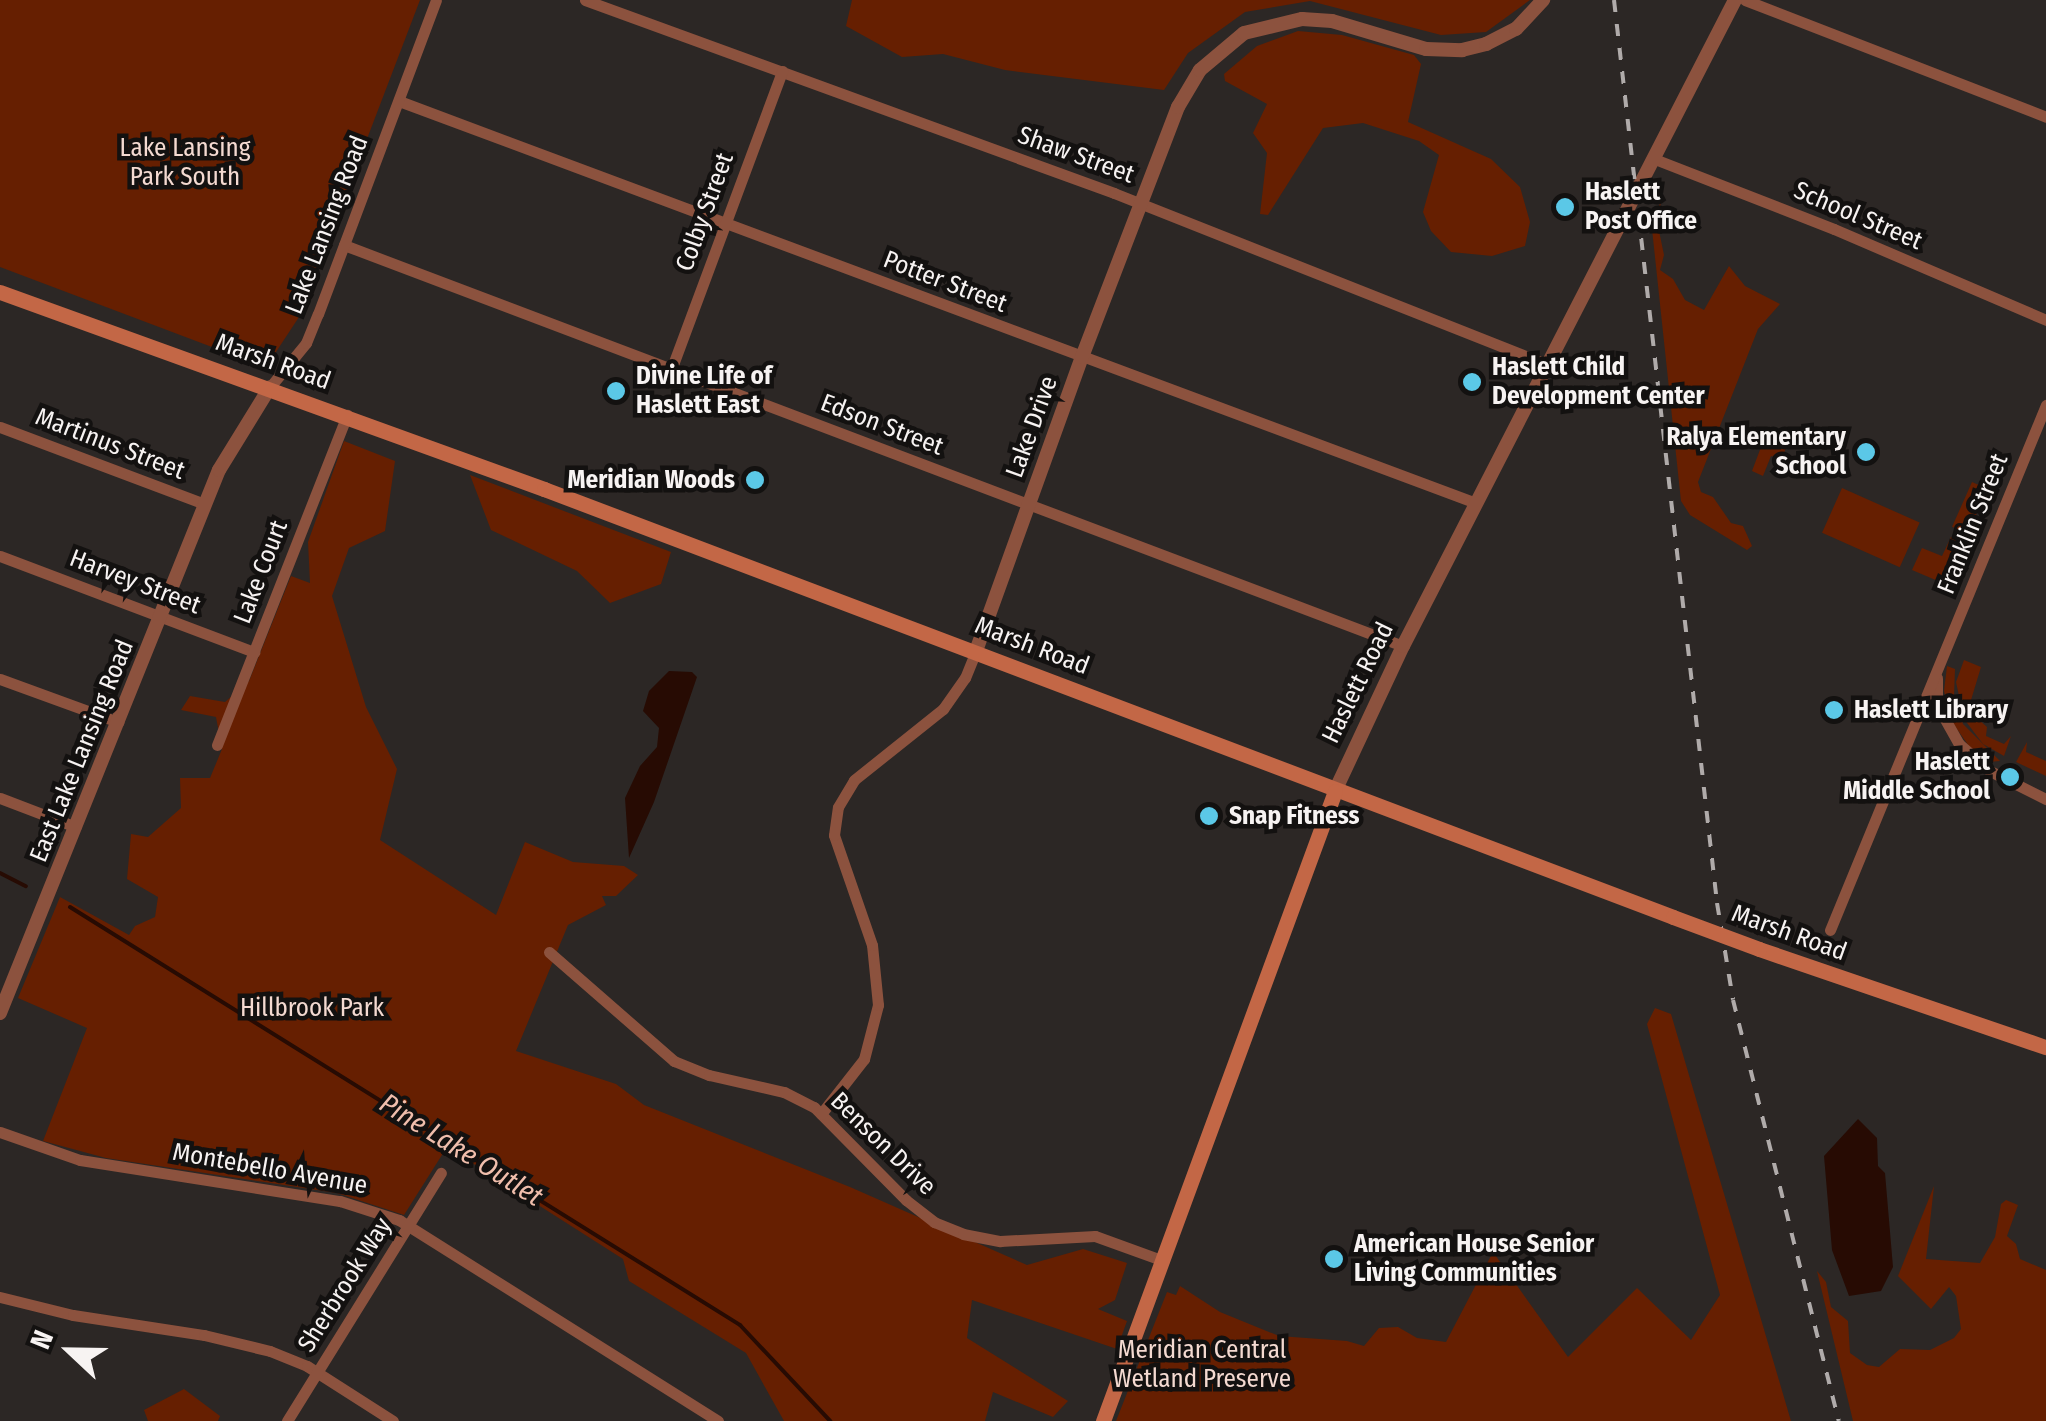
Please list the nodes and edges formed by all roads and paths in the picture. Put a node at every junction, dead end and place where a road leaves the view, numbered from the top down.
1 (436, 0) edge
2 (585, 0) edge
3 (1543, 0) edge
4 (1735, 0) edge
5 (1745, 0) edge
6 (782, 70) junction
7 (398, 101) junction
8 (2046, 117) edge
9 (1652, 158) junction
10 (1142, 204) junction
11 (725, 223) junction
12 (344, 245) junction
13 (0, 292) edge
14 (2046, 320) edge
15 (1082, 357) junction
16 (1547, 364) junction
17 (672, 370) junction
18 (270, 387) junction
19 (2046, 405) edge
20 (346, 415) junction
21 (0, 427) edge
22 (1476, 503) junction
23 (205, 504) junction
24 (1028, 504) junction
25 (0, 556) edge
26 (161, 616) junction
27 (1403, 646) junction
28 (976, 650) junction
29 (254, 652) junction
30 (1942, 661) junction
31 (0, 679) edge
32 (1918, 715) junction
33 (118, 722) junction
34 (1947, 728) junction
35 (218, 745) dead end
36 (1335, 792) junction
37 (0, 798) edge
38 (2046, 799) edge
39 (76, 827) junction
40 (1830, 930) dead end
41 (549, 952) dead end
42 (0, 1013) edge
43 (2046, 1047) edge
44 (821, 1114) junction
45 (0, 1132) edge
46 (441, 1173) dead end
47 (409, 1225) junction
48 (1164, 1262) junction
49 (0, 1297) edge
50 (317, 1373) junction
51 (286, 1421) edge
52 (393, 1421) edge
53 (718, 1421) edge
54 (1104, 1421) edge

1 - 7 street, Lake Lansing Road
2 - 6 street, Shaw Street
3 - 10 street, Lake Drive
4 - 9 street, Haslett Road
5 - 8 street
6 - 10 street, Shaw Street
6 - 11 street, Colby Street
7 - 11 street, Potter Street
7 - 12 street, Lake Lansing Road
9 - 14 street, School Street
9 - 16 street, Haslett Road
10 - 15 street, Lake Drive
10 - 16 street, Shaw Street
11 - 15 street, Potter Street
11 - 17 street, Colby Street
12 - 17 street, Edson Street
12 - 18 street, Lake Lansing Road
13 - 18 main road, Marsh Road
15 - 22 street, Potter Street
15 - 24 street, Lake Drive
16 - 22 street, Haslett Road
17 - 24 street, Edson Street
18 - 20 main road, Marsh Road
18 - 23 street, Lake Lansing Road
19 - 30 street, Franklin Street
20 - 28 main road, Marsh Road
20 - 29 street, Lake Court
21 - 23 street, Martinus Street
22 - 27 street, Haslett Road
23 - 26 street, Lake Lansing Road
24 - 27 street, Edson Street
24 - 28 street, Lake Drive
25 - 26 street, Harvey Street
26 - 29 street, Harvey Street
26 - 33 street, East Lake Lansing Road
27 - 36 street, Haslett Road
28 - 36 main road, Marsh Road
28 - 44 street, Lake Drive
29 - 35 street, Lake Court
30 - 32 street, Franklin Street
30 - 34 street, Franklin Street
31 - 33 street
32 - 34 street
32 - 40 street, Franklin Street
33 - 39 street, East Lake Lansing Road
34 - 38 street
36 - 43 main road, Marsh Road, bridge
36 - 48 main road, Haslett Road
37 - 39 street
39 - 42 street, East Lake Lansing Road
41 - 44 street, Benson Drive
44 - 48 street, Benson Drive
45 - 47 street, Montebello Avenue
46 - 47 street, Sherbrook Way
47 - 50 street, Sherbrook Way
47 - 53 street, Montebello Avenue
48 - 54 main road, Haslett Road
49 - 50 street
50 - 51 street, Sherbrook Way
50 - 52 street

